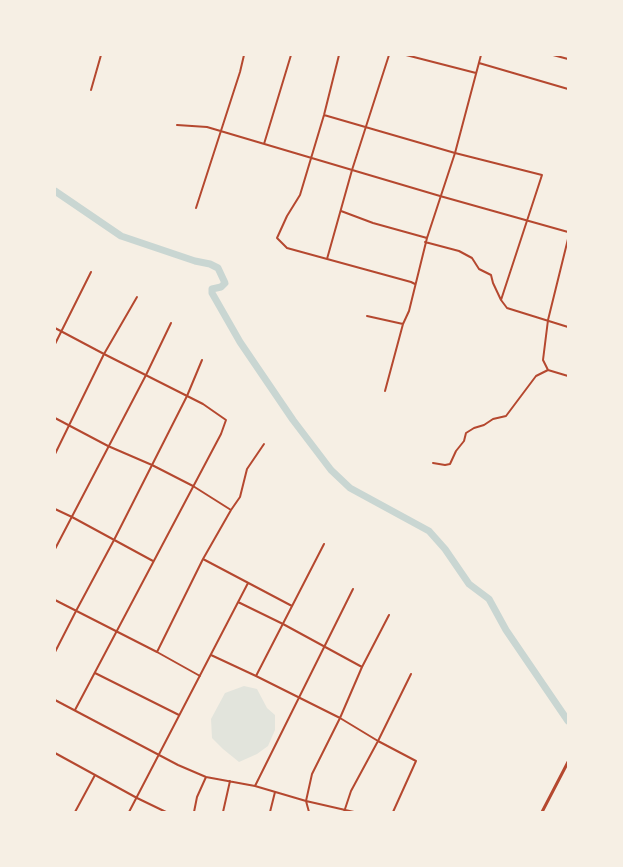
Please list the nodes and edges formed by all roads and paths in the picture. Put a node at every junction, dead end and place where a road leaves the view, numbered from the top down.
1 (102, 55) edge
2 (244, 55) edge
3 (291, 55) edge
4 (334, 55) edge
5 (389, 55) edge
6 (406, 55) edge
7 (481, 55) edge
8 (553, 55) edge
9 (339, 56) edge
10 (568, 59) edge
11 (479, 62) junction
12 (477, 73) junction
13 (568, 89) edge
14 (91, 90) dead end
15 (324, 115) junction
16 (177, 125) dead end
17 (365, 128) junction
18 (220, 131) junction
19 (264, 144) junction
20 (455, 153) junction
21 (311, 158) junction
22 (352, 170) junction
23 (440, 196) junction
24 (196, 208) dead end
25 (341, 212) junction
26 (528, 221) junction
27 (568, 232) edge
28 (427, 238) junction
29 (568, 239) edge
30 (425, 242) junction
31 (327, 259) junction
32 (90, 272) dead end
33 (415, 284) junction
34 (137, 297) dead end
35 (501, 300) junction
36 (367, 316) dead end
37 (548, 320) junction
38 (171, 323) dead end
39 (403, 324) junction
40 (568, 327) edge
41 (55, 328) edge
42 (62, 331) junction
43 (55, 344) edge
44 (104, 354) junction
45 (202, 360) dead end
46 (548, 370) junction
47 (146, 375) junction
48 (568, 376) edge
49 (385, 391) dead end
50 (187, 396) junction
51 (55, 418) edge
52 (69, 425) junction
53 (264, 444) dead end
54 (108, 446) junction
55 (55, 454) edge
56 (433, 463) dead end
57 (152, 465) junction
58 (193, 486) junction
59 (55, 509) edge
60 (231, 510) junction
61 (72, 517) junction
62 (114, 540) junction
63 (324, 544) dead end
64 (55, 549) edge
65 (203, 559) junction
66 (153, 561) junction
67 (248, 583) junction
68 (353, 589) dead end
69 (55, 600) edge
70 (238, 602) junction
71 (292, 606) junction
72 (76, 611) junction
73 (389, 615) dead end
74 (283, 624) junction
75 (116, 631) junction
76 (325, 646) junction
77 (55, 652) edge
78 (157, 652) junction
79 (210, 655) junction
80 (362, 667) junction
81 (95, 673) junction
82 (411, 674) dead end
83 (200, 676) junction
84 (256, 676) junction
85 (299, 698) junction
86 (55, 700) edge
87 (75, 710) junction
88 (179, 715) junction
89 (340, 718) junction
90 (378, 741) junction
91 (56, 755) edge
92 (159, 755) junction
93 (568, 762) edge
94 (95, 775) junction
95 (206, 777) junction
96 (230, 781) junction
97 (256, 786) junction
98 (275, 792) junction
99 (137, 798) junction
100 (306, 801) junction
101 (344, 811) edge
102 (75, 812) edge
103 (130, 812) edge
104 (166, 812) edge
105 (194, 812) edge
106 (223, 812) edge
107 (270, 812) edge
108 (309, 812) edge
109 (354, 812) edge
110 (393, 812) edge
111 (542, 812) edge

1 - 14 street
2 - 18 street
3 - 19 street
4 - 9 street
5 - 17 street
6 - 12 street
7 - 11 street
8 - 10 street
9 - 15 street
11 - 12 street
11 - 13 street
12 - 20 street
15 - 17 street
15 - 21 street
16 - 18 street
17 - 20 street
17 - 22 street
18 - 19 street
18 - 24 street
19 - 21 street
20 - 23 street
20 - 26 street
21 - 22 street
21 - 31 street
22 - 23 street
22 - 25 street
23 - 26 street
23 - 28 street
25 - 28 street
25 - 31 street
26 - 27 street
26 - 35 street
28 - 30 street
29 - 37 street
30 - 33 street
30 - 35 street
31 - 33 street
32 - 42 street
33 - 39 street
34 - 44 street
35 - 37 street
36 - 39 street
37 - 40 street
37 - 46 street
38 - 47 street
39 - 49 street
41 - 42 street
42 - 43 street
42 - 44 street
44 - 47 street
44 - 52 street
45 - 50 street
46 - 48 street
46 - 56 street
47 - 50 street
47 - 54 street
50 - 57 street
50 - 58 street
51 - 52 street
52 - 54 street
52 - 55 street
53 - 60 street
54 - 57 street
54 - 61 street
57 - 58 street
57 - 62 street
58 - 60 street
58 - 66 street
59 - 61 street
60 - 65 street
61 - 62 street
61 - 64 street
62 - 66 street
62 - 72 street
63 - 71 street
65 - 67 street
65 - 78 street
66 - 75 street
67 - 70 street
67 - 71 street
68 - 76 street
69 - 72 street
70 - 74 street
70 - 79 street
71 - 74 street
72 - 75 street
72 - 77 street
73 - 80 street
74 - 76 street
74 - 84 street
75 - 78 street
75 - 81 street
76 - 80 street
76 - 85 street
78 - 83 street
79 - 83 street
79 - 84 street
80 - 89 street
81 - 87 street
81 - 88 street
82 - 90 street
83 - 88 street
84 - 85 street
85 - 89 street
85 - 97 street
86 - 87 street
87 - 92 street
88 - 92 street
89 - 90 street
89 - 100 street
90 - 101 street
90 - 110 street
91 - 94 street
92 - 95 street
92 - 99 street
93 - 111 main road
94 - 99 street
94 - 102 street
95 - 96 street
95 - 105 street
96 - 97 street
96 - 106 street
97 - 98 street
98 - 100 street
98 - 107 street
99 - 103 street
99 - 104 street
100 - 101 street
100 - 108 street
101 - 109 street

